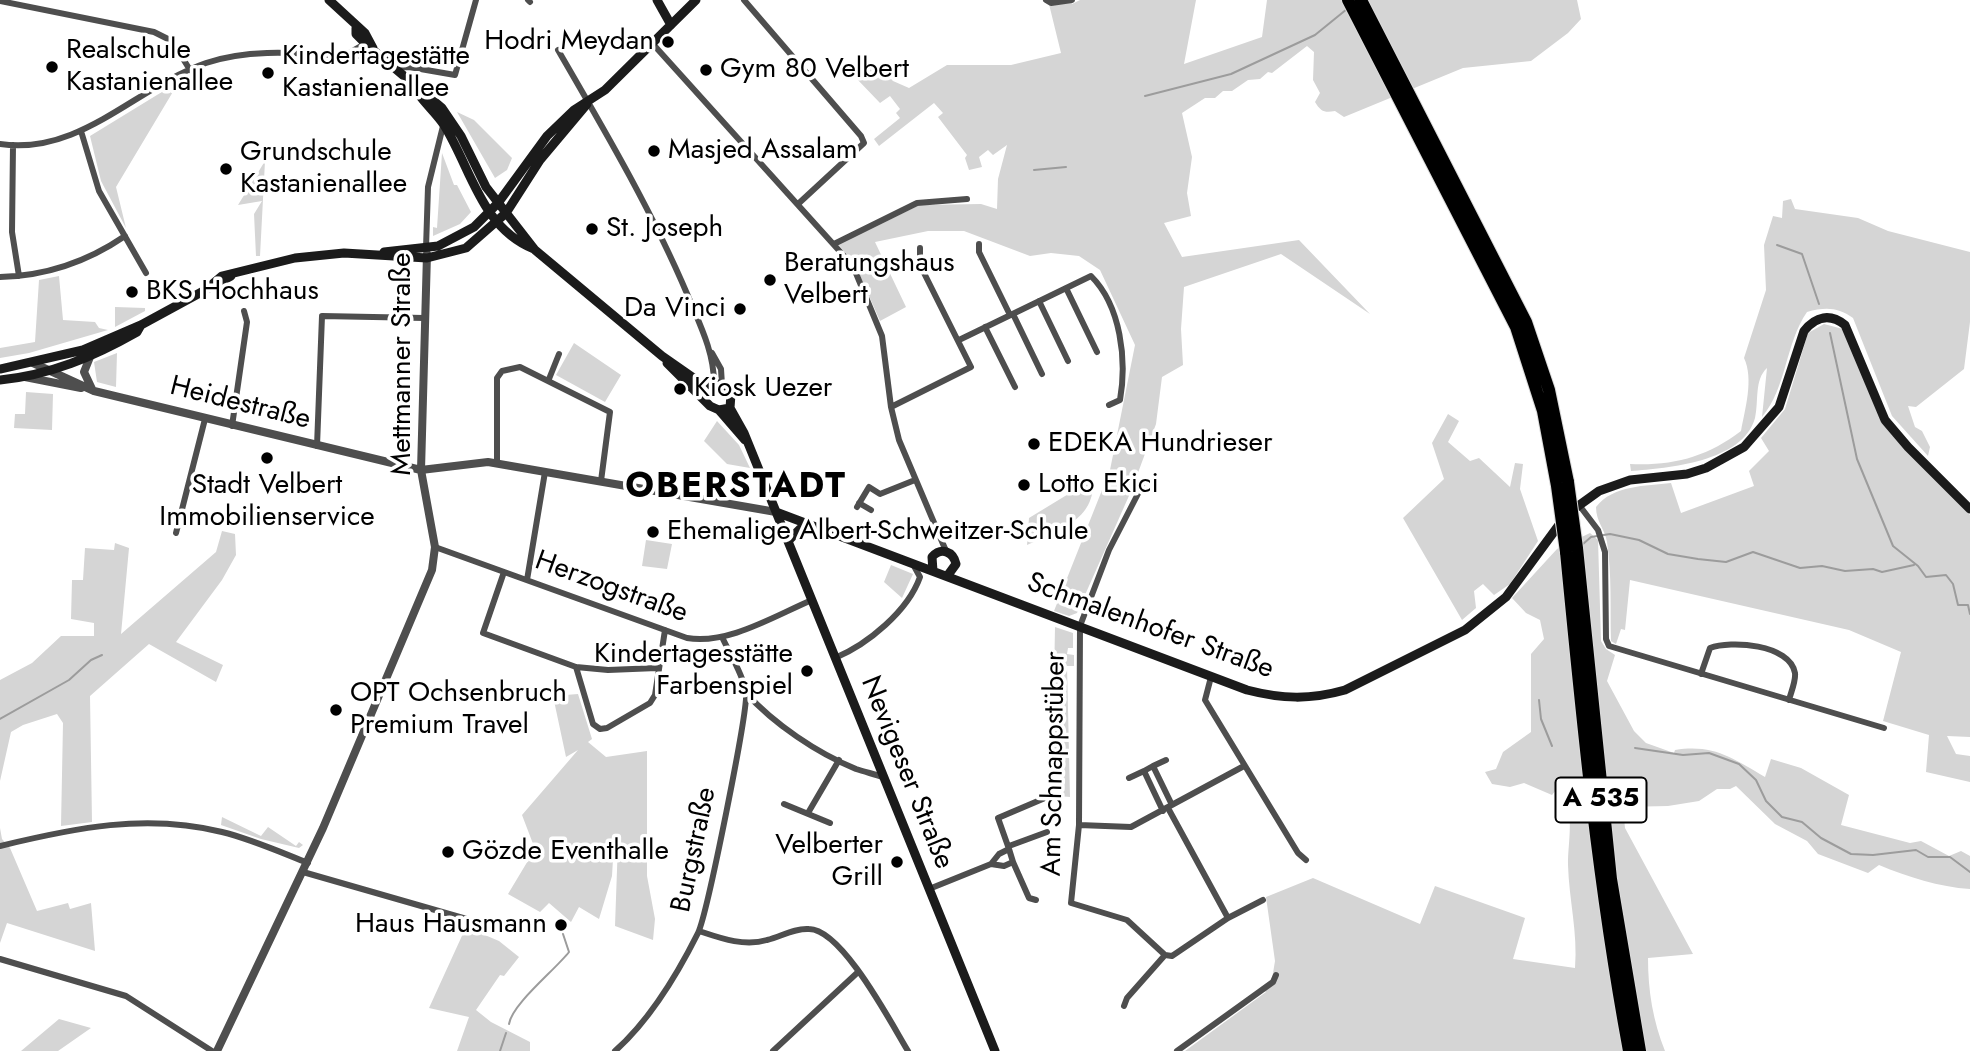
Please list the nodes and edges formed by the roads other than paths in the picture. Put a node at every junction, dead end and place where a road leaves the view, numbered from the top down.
1 (329, 0) edge
2 (476, 0) edge
3 (657, 0) edge
4 (695, 0) edge
5 (744, 0) edge
6 (1046, 0) edge
7 (1072, 0) edge
8 (1349, 0) edge
9 (1361, 0) edge
10 (0, 1) edge
11 (671, 24) junction
12 (356, 28) junction
13 (361, 43) junction
14 (652, 43) junction
15 (373, 48) junction
16 (558, 50) dead end
17 (342, 56) junction
18 (395, 68) junction
19 (190, 69) junction
20 (411, 82) junction
21 (1398, 82) junction
22 (583, 106) junction
23 (444, 125) junction
24 (81, 131) junction
25 (0, 144) edge
26 (13, 145) junction
27 (967, 199) dead end
28 (498, 203) junction
29 (798, 204) junction
30 (490, 212) junction
31 (506, 213) junction
32 (497, 223) junction
33 (125, 236) junction
34 (834, 244) junction
35 (979, 244) dead end
36 (920, 248) dead end
37 (535, 250) junction
38 (427, 253) junction
39 (146, 272) dead end
40 (19, 276) junction
41 (0, 277) edge
42 (1066, 288) junction
43 (1039, 301) junction
44 (244, 311) dead end
45 (1011, 315) junction
46 (424, 318) junction
47 (141, 325) junction
48 (985, 327) junction
49 (959, 340) junction
50 (1097, 352) dead end
51 (559, 354) dead end
52 (662, 356) junction
53 (90, 357) junction
54 (1068, 361) dead end
55 (33, 363) junction
56 (4, 368) edge
57 (51, 371) junction
58 (1042, 373) dead end
59 (23, 376) junction
60 (550, 379) junction
61 (0, 380) edge
62 (714, 385) junction
63 (1015, 387) dead end
64 (94, 391) junction
65 (704, 397) junction
66 (1109, 405) dead end
67 (891, 407) junction
68 (730, 408) junction
69 (719, 410) junction
70 (205, 419) junction
71 (232, 426) junction
72 (746, 441) junction
73 (317, 446) junction
74 (497, 463) junction
75 (421, 470) junction
76 (545, 472) junction
77 (915, 480) junction
78 (601, 481) junction
79 (862, 483) dead end
80 (1142, 486) dead end
81 (869, 487) junction
82 (1579, 505) junction
83 (1970, 509) edge
84 (871, 510) dead end
85 (776, 512) junction
86 (805, 524) junction
87 (176, 533) dead end
88 (938, 537) junction
89 (788, 541) junction
90 (435, 547) junction
91 (1572, 550) junction
92 (946, 551) junction
93 (933, 556) junction
94 (904, 560) junction
95 (914, 566) junction
96 (933, 571) junction
97 (504, 572) junction
98 (951, 572) junction
99 (527, 580) junction
100 (811, 600) junction
101 (1076, 625) junction
102 (665, 630) junction
103 (722, 637) junction
104 (835, 658) junction
105 (576, 667) junction
106 (657, 668) junction
107 (1701, 674) junction
108 (1211, 677) junction
109 (746, 693) junction
110 (1789, 700) junction
111 (1884, 728) dead end
112 (1166, 760) dead end
113 (839, 761) junction
114 (1153, 766) junction
115 (1244, 766) junction
116 (1143, 771) junction
117 (884, 778) junction
118 (1129, 778) dead end
119 (1045, 798) dead end
120 (784, 804) dead end
121 (1168, 808) junction
122 (808, 813) junction
123 (830, 823) dead end
124 (1079, 825) junction
125 (1047, 832) dead end
126 (0, 846) edge
127 (1009, 848) junction
128 (1306, 860) dead end
129 (1013, 862) junction
130 (307, 863) junction
131 (991, 864) junction
132 (303, 872) junction
133 (929, 890) junction
134 (1036, 900) dead end
135 (1263, 900) dead end
136 (1228, 918) junction
137 (477, 922) dead end
138 (699, 931) junction
139 (1165, 955) junction
140 (0, 959) edge
141 (857, 973) junction
142 (1276, 975) dead end
143 (1124, 1006) dead end
144 (215, 1051) edge
145 (615, 1051) edge
146 (773, 1051) edge
147 (908, 1051) edge
148 (995, 1051) edge
149 (1177, 1051) edge
150 (1629, 1051) edge
151 (1640, 1051) edge

1 - 12 main road
2 - 18 street
3 - 11 main road
4 - 11 main road
5 - 29 street
6 - 7 street
8 - 21 highway, A 535
9 - 21 highway, A 535
10 - 19 street
11 - 14 main road
12 - 13 main road
12 - 15 main road
13 - 15 main road
13 - 17 street
14 - 22 main road
14 - 29 street
15 - 17 street
15 - 18 main road
16 - 22 street
17 - 19 street
18 - 20 main road
19 - 24 street
20 - 23 main road
20 - 28 main road
21 - 91 highway, A 535, bridge
22 - 28 main road
22 - 31 main road
22 - 62 street
23 - 30 main road
23 - 38 street, Mettmanner Straße
24 - 26 street
24 - 33 street
25 - 26 street
26 - 40 street
27 - 34 street
28 - 30 main road
28 - 31 main road
29 - 34 street
30 - 32 main road
30 - 38 main road
31 - 32 main road
31 - 37 main road
32 - 37 main road
32 - 38 main road
33 - 39 street
33 - 40 street
34 - 67 street
35 - 45 street
36 - 49 street
37 - 52 main road
38 - 46 street, Mettmanner Straße
38 - 47 main road
40 - 41 street
42 - 43 street
42 - 50 street
42 - 66 street
43 - 45 street
43 - 54 street
44 - 71 street
45 - 48 street
45 - 58 street
46 - 73 street
46 - 75 street, Mettmanner Straße
47 - 53 main road
47 - 55 main road
48 - 49 street
48 - 63 street
49 - 67 street
51 - 60 street
52 - 62 main road
52 - 65 main road
53 - 57 main road
53 - 64 street
55 - 56 main road
55 - 57 street, Heidestraße
57 - 59 main road
57 - 64 street, Heidestraße
59 - 61 main road
59 - 64 street
60 - 74 street
60 - 78 street
62 - 65 main road
62 - 68 main road, Nevigeser Straße
64 - 70 street, Heidestraße
65 - 69 main road
67 - 77 street
68 - 69 main road
68 - 72 main road, Nevigeser Straße
69 - 72 main road
70 - 71 street, Heidestraße
70 - 87 street
71 - 73 street, Heidestraße
72 - 85 main road, Nevigeser Straße
73 - 75 street, Heidestraße
74 - 75 street, Heidestraße
74 - 76 street, Heidestraße
75 - 90 street, Mettmanner Straße
76 - 78 street, Heidestraße
76 - 99 street
77 - 81 street
77 - 88 street
78 - 85 street, Heidestraße
79 - 81 street
80 - 101 street
81 - 84 street
82 - 83 main road, Schmalenhofer Straße
82 - 107 street
82 - 108 main road, Schmalenhofer Straße
85 - 86 main road
85 - 89 main road, Nevigeser Straße
86 - 89 main road
86 - 94 main road
88 - 92 street
88 - 93 street
89 - 100 main road, Nevigeser Straße
90 - 97 street, Herzogstraße
90 - 130 street, Mettmanner Straße
91 - 150 highway, A 535
91 - 151 highway, A 535
92 - 93 main road
92 - 98 main road
93 - 94 main road
93 - 96 main road
94 - 95 main road
95 - 96 main road
95 - 104 street
96 - 98 main road
97 - 99 street, Herzogstraße
97 - 105 street
98 - 101 main road, Schmalenhofer Straße
99 - 102 street, Herzogstraße
100 - 103 street, Herzogstraße
100 - 104 main road, Nevigeser Straße
101 - 108 main road, Schmalenhofer Straße
101 - 124 street, Am Schnappstüber
102 - 103 street, Herzogstraße
102 - 106 street
103 - 109 street
104 - 117 main road, Nevigeser Straße
105 - 106 street
105 - 106 street
107 - 110 street
107 - 110 street
108 - 115 street
109 - 113 street
109 - 138 street, Burgstraße
110 - 111 street
112 - 114 street
113 - 117 street
113 - 122 street
114 - 116 street
114 - 121 street
115 - 121 street
115 - 128 street
116 - 118 street
116 - 121 street
117 - 133 main road, Nevigeser Straße
119 - 127 street
120 - 122 street
121 - 124 street
121 - 136 street
122 - 123 street
124 - 139 street, Am Schnappstüber
125 - 127 street
126 - 130 street
127 - 129 street
127 - 131 street
129 - 131 street
129 - 134 street
130 - 132 street, Mettmanner Straße
131 - 133 street
132 - 137 street
132 - 144 street, Mettmanner Straße
133 - 148 main road, Nevigeser Straße
135 - 136 street
136 - 139 street
138 - 141 street
138 - 145 street, Burgstraße
139 - 143 street
140 - 144 street
141 - 146 street
141 - 147 street
142 - 149 street

